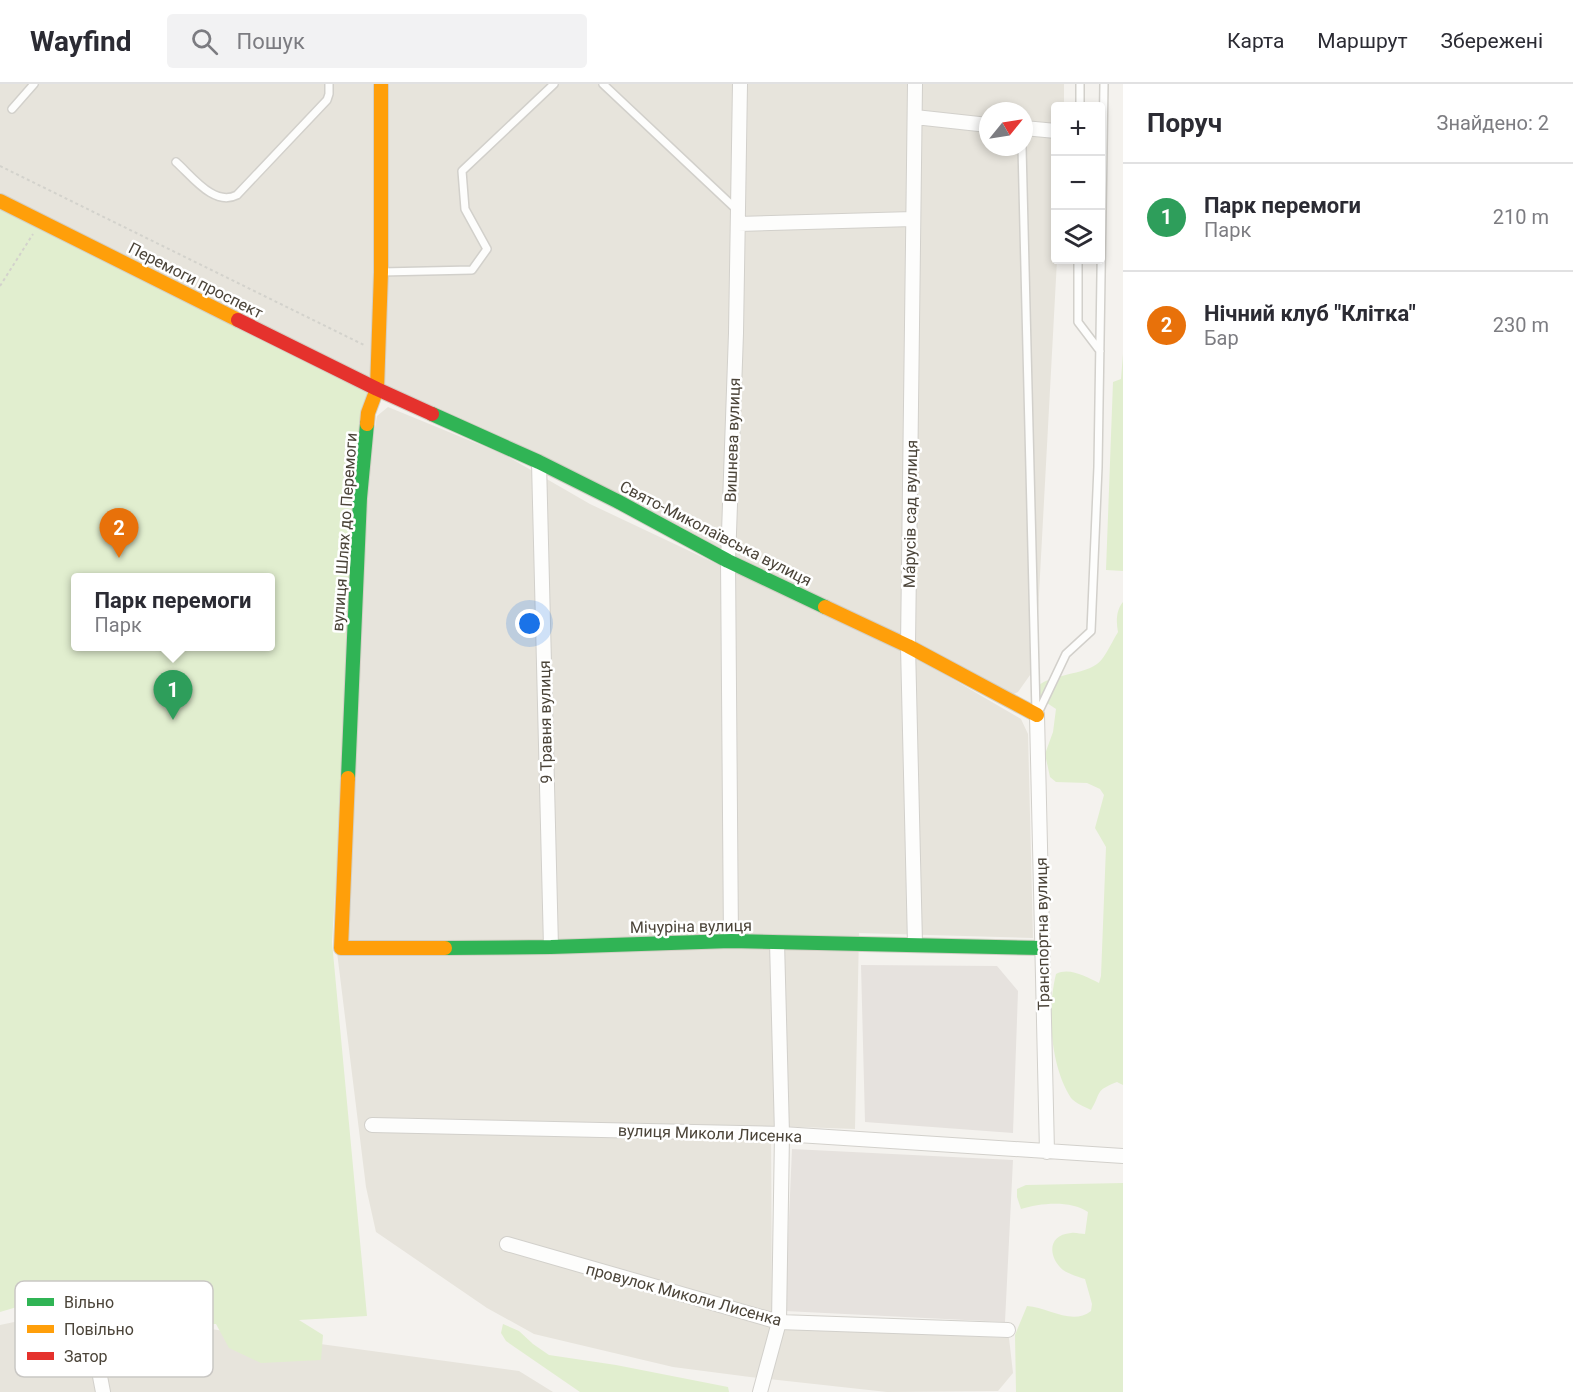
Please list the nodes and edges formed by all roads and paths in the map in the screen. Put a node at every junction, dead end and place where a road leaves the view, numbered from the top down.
1 (34, 84) edge
2 (329, 84) edge
3 (381, 84) edge
4 (554, 84) edge
5 (603, 84) edge
6 (740, 84) edge
7 (915, 84) edge
8 (1080, 84) edge
9 (1104, 84) edge
10 (1080, 102) edge
11 (12, 109) dead end
12 (915, 117) junction
13 (979, 124) edge
14 (1033, 129) edge
15 (1051, 131) edge
16 (1022, 156) edge
17 (176, 162) dead end
18 (0, 166) edge
19 (0, 201) edge
20 (738, 218) junction
21 (914, 219) junction
22 (41, 221) junction
23 (1078, 264) edge
24 (381, 272) junction
25 (0, 286) edge
26 (1100, 351) junction
27 (378, 353) junction
28 (377, 389) junction
29 (539, 462) junction
30 (728, 561) junction
31 (908, 646) junction
32 (1036, 715) junction
33 (731, 941) junction
34 (777, 942) junction
35 (915, 944) junction
36 (551, 947) junction
37 (341, 948) joint
38 (1042, 948) junction
39 (372, 1125) dead end
40 (782, 1134) junction
41 (1047, 1152) junction
42 (1123, 1156) edge
43 (507, 1244) dead end
44 (779, 1322) junction
45 (1008, 1330) dead end
46 (100, 1377) edge
47 (103, 1392) edge
48 (760, 1392) edge

1 - 11 lane
2 - 17 lane
3 - 24 street, вулиця Шлях до Перемоги
4 - 24 lane
5 - 20 lane
6 - 20 street, Вишнева вулиця
7 - 12 street, Мáрусів сад вулиця
8 - 10 lane
9 - 26 lane
12 - 13 street
12 - 21 street, Мáрусів сад вулиця
14 - 15 street
16 - 32 lane
18 - 27 path
19 - 22 street, Перемоги проспект
20 - 21 street
20 - 30 street, Вишнева вулиця
21 - 31 street, Мáрусів сад вулиця
22 - 25 path
22 - 28 street, Перемоги проспект
23 - 26 lane
24 - 27 street, вулиця Шлях до Перемоги
26 - 32 lane
27 - 28 street, вулиця Шлях до Перемоги
28 - 29 street, Свято-Миколаївська вулиця
28 - 37 street, вулиця Шлях до Перемоги
29 - 30 street, Свято-Миколаївська вулиця
29 - 36 street, 9 Травня вулиця
30 - 31 street, Свято-Миколаївська вулиця
30 - 33 street, Вишнева вулиця
31 - 32 street, Свято-Миколаївська вулиця
31 - 35 street, Мáрусів сад вулиця
32 - 38 street, Транспортна вулиця
33 - 34 street, Мічуріна вулиця
33 - 36 street, Мічуріна вулиця
34 - 35 street, Мічуріна вулиця
34 - 40 street
35 - 38 street, Мічуріна вулиця
36 - 37 street, Мічуріна вулиця
38 - 41 street, Транспортна вулиця
39 - 40 street, вулиця Миколи Лисенка
40 - 41 street, вулиця Миколи Лисенка
40 - 44 street
41 - 42 street, вулиця Миколи Лисенка
43 - 44 street, провулок Миколи Лисенка
44 - 45 street, провулок Миколи Лисенка
44 - 48 street
46 - 47 street

